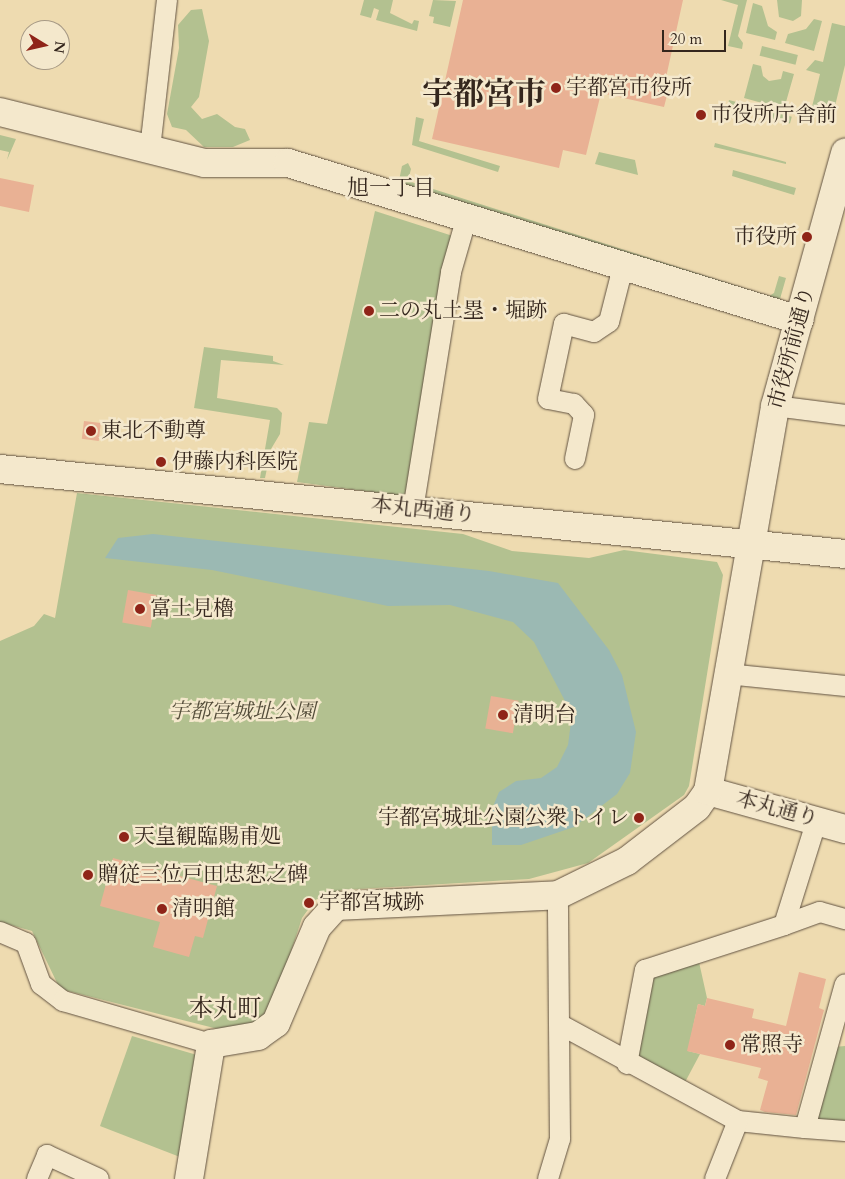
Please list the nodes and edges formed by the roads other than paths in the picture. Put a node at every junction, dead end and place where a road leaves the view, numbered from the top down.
1 (167, 0) edge
2 (0, 112) edge
3 (150, 149) junction
4 (843, 168) edge
5 (466, 220) junction
6 (623, 266) junction
7 (799, 320) junction
8 (775, 406) junction
9 (845, 415) edge
10 (575, 459) dead end
11 (0, 469) edge
12 (413, 510) junction
13 (748, 544) junction
14 (845, 554) edge
15 (727, 674) junction
16 (845, 686) edge
17 (708, 790) junction
18 (817, 820) junction
19 (845, 829) edge
20 (558, 895) junction
21 (845, 919) edge
22 (784, 925) junction
23 (0, 932) edge
24 (845, 984) edge
25 (561, 1025) junction
26 (838, 1034) edge
27 (211, 1044) junction
28 (627, 1064) junction
29 (738, 1121) junction
30 (805, 1128) junction
31 (845, 1131) edge
32 (36, 1179) edge
33 (99, 1179) edge
34 (189, 1179) edge
35 (548, 1179) edge
36 (715, 1179) edge

1 - 3 street
2 - 3 street
3 - 5 street
4 - 7 street, 市役所前通り
5 - 6 street
5 - 12 street
6 - 7 street
6 - 10 street
7 - 8 street, 市役所前通り
8 - 9 street
8 - 13 street, 市役所前通り
11 - 12 street, 本丸西通り
12 - 13 street, 本丸西通り
13 - 14 street, 本丸西通り
13 - 15 street, 市役所前通り
15 - 16 street
15 - 17 street, 市役所前通り
17 - 18 street, 本丸通り
17 - 20 street
18 - 19 street, 本丸通り
18 - 22 street
20 - 25 street
20 - 27 street
21 - 22 street
22 - 28 street
23 - 27 street
24 - 26 street
25 - 28 street
25 - 35 street
26 - 30 street
27 - 34 street
28 - 29 street
29 - 30 street
29 - 36 street
30 - 31 street
32 - 33 street

